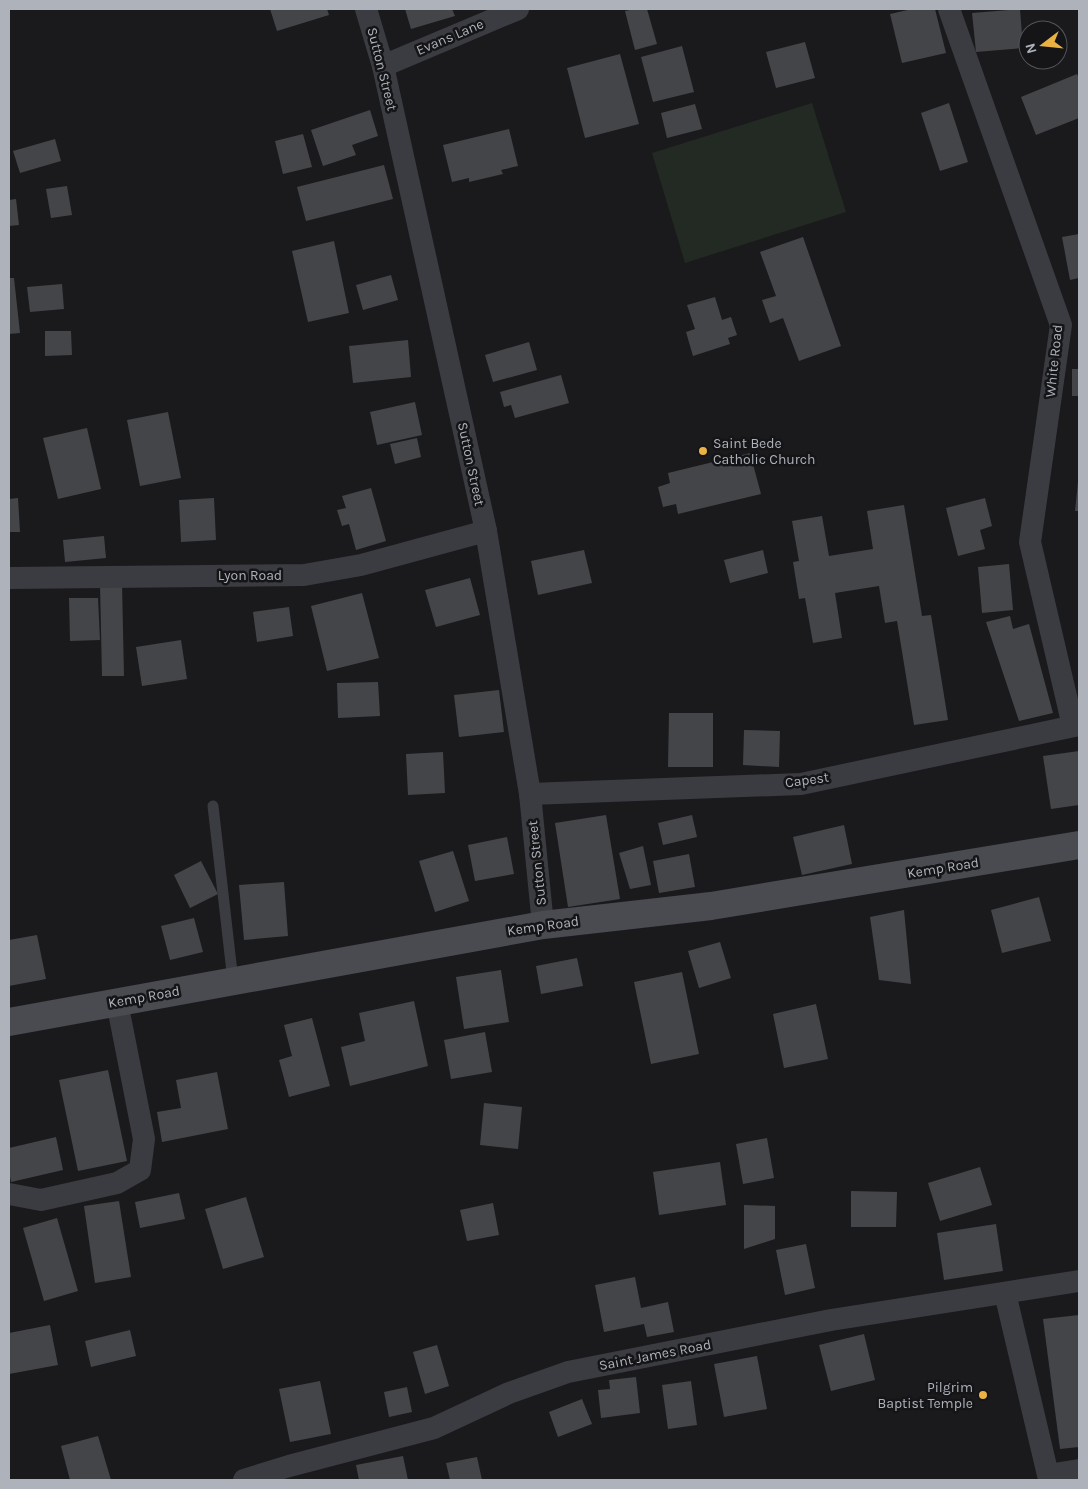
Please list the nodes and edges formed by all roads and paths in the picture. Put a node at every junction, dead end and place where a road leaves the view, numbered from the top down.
1 (366, 9) edge
2 (518, 9) edge
3 (949, 9) edge
4 (383, 66) junction
5 (1070, 322) edge
6 (486, 530) junction
7 (9, 578) edge
8 (1076, 726) edge
9 (530, 794) junction
10 (213, 806) dead end
11 (1079, 845) edge
12 (543, 925) junction
13 (233, 981) junction
14 (117, 1002) junction
15 (9, 1022) edge
16 (9, 1194) edge
17 (1079, 1281) edge
18 (1005, 1293) junction
19 (1079, 1470) edge
20 (244, 1480) edge

1 - 4 street, Sutton Street
2 - 4 street, Evans Lane
3 - 5 street, White Road
4 - 6 street, Sutton Street
5 - 8 street, White Road
6 - 7 street, Lyon Road
6 - 9 street, Sutton Street
8 - 9 street, Capest
9 - 12 street, Sutton Street
10 - 13 lane
11 - 12 street, Kemp Road
12 - 13 street, Kemp Road
13 - 14 street, Kemp Road
14 - 15 street, Kemp Road
14 - 16 street
17 - 18 street, Saint James Road
18 - 19 street
18 - 20 street, Saint James Road

